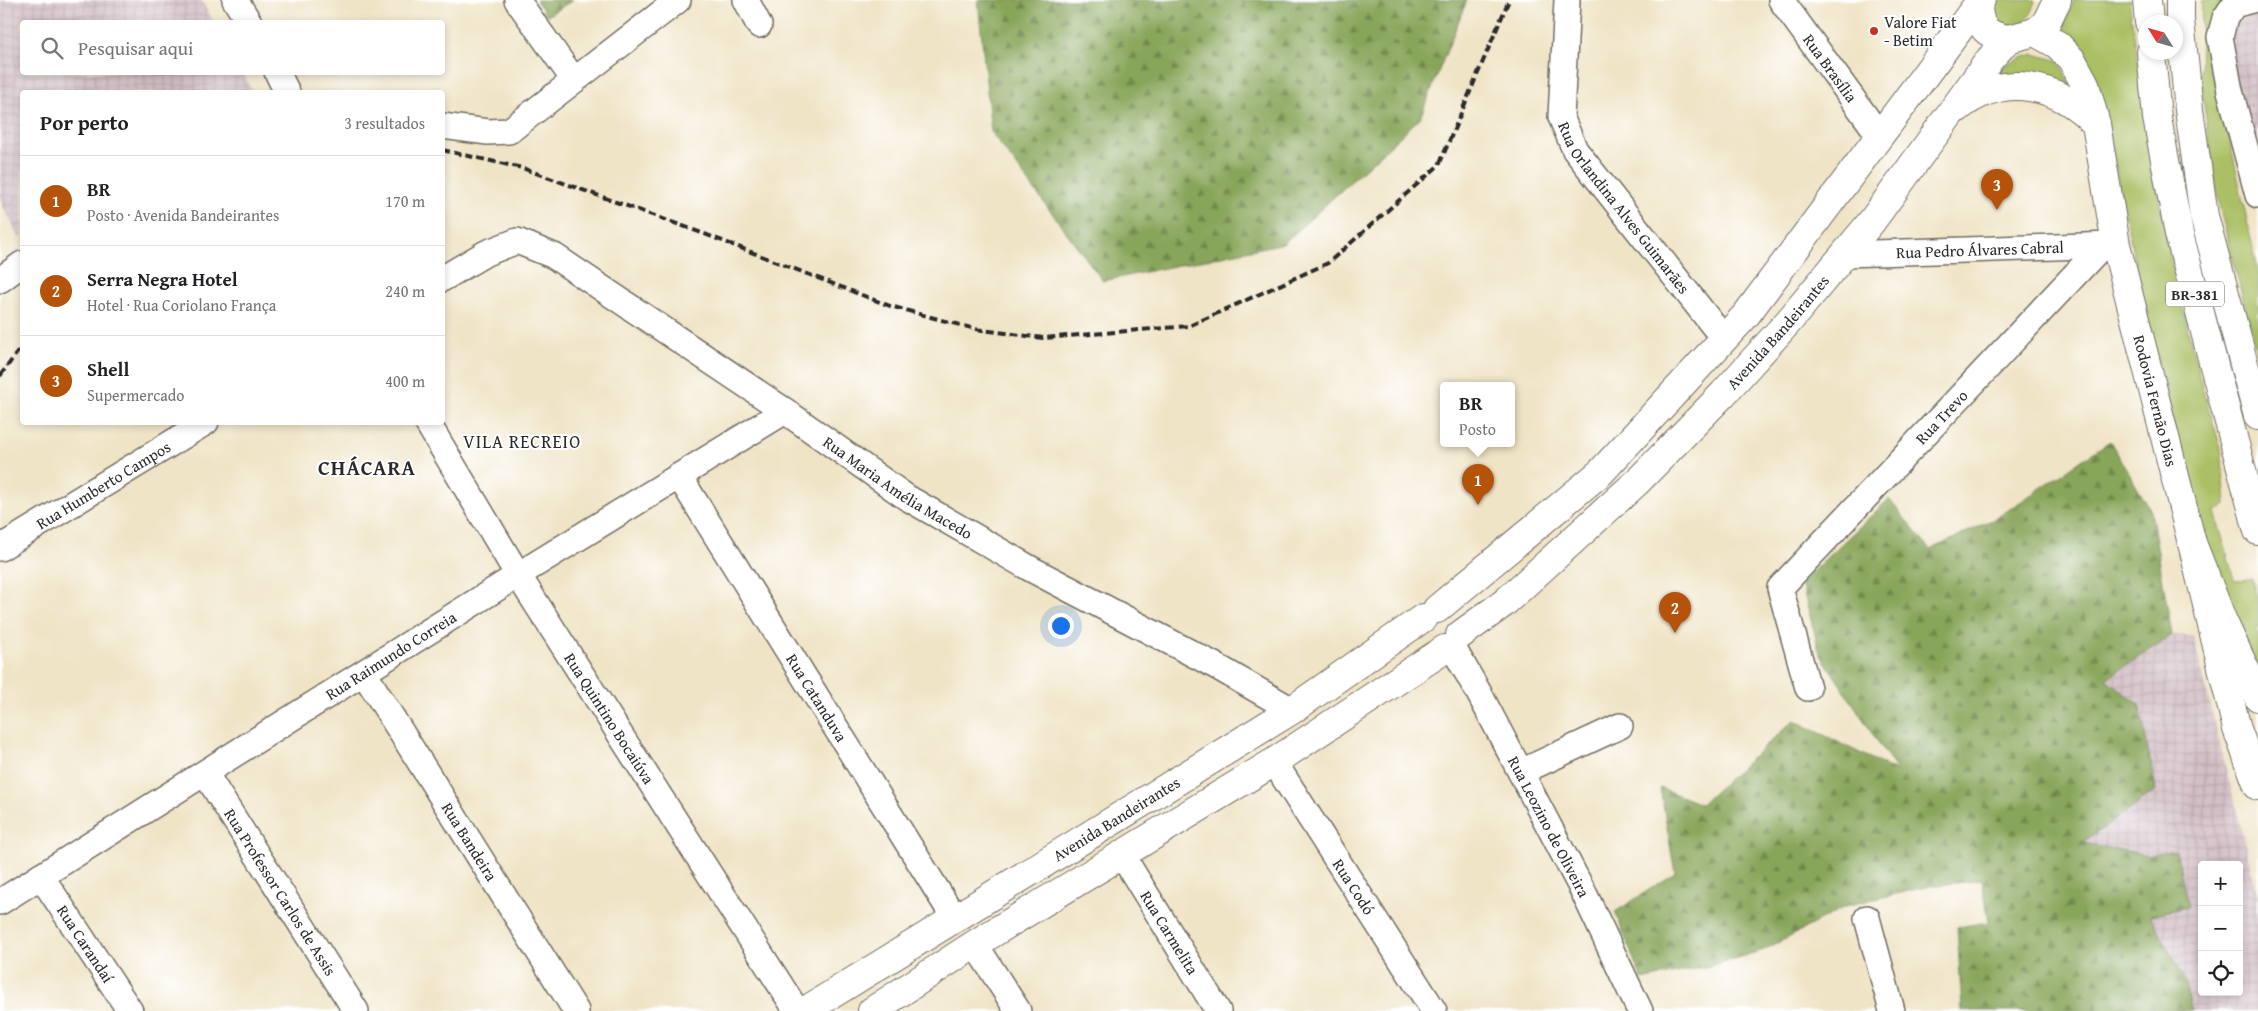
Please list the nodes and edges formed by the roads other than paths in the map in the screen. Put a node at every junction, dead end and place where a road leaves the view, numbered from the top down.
1 (235, 0) edge
2 (517, 0) edge
3 (678, 0) edge
4 (746, 0) edge
5 (1566, 0) edge
6 (1781, 0) edge
7 (2057, 0) edge
8 (2147, 0) edge
9 (2180, 0) edge
10 (2252, 0) edge
11 (1972, 2) edge
12 (2148, 15) edge
13 (248, 20) edge
14 (759, 25) dead end
15 (2034, 32) junction
16 (2008, 39) junction
17 (2152, 60) edge
18 (278, 75) edge
19 (574, 80) junction
20 (285, 90) edge
21 (1949, 115) junction
22 (2096, 124) junction
23 (445, 126) edge
24 (1879, 136) junction
25 (1902, 177) junction
26 (2258, 195) edge
27 (2110, 245) junction
28 (1844, 254) junction
29 (20, 265) edge
30 (445, 277) edge
31 (0, 280) edge
32 (1724, 339) junction
33 (785, 411) junction
34 (2258, 416) edge
35 (201, 425) edge
36 (428, 425) edge
37 (679, 476) junction
38 (2258, 532) edge
39 (2192, 543) junction
40 (0, 548) edge
41 (518, 575) junction
42 (1430, 614) junction
43 (1452, 644) junction
44 (364, 673) junction
45 (1808, 688) dead end
46 (2258, 697) edge
47 (1292, 710) junction
48 (1620, 726) dead end
49 (1274, 762) junction
50 (1521, 772) junction
51 (205, 773) junction
52 (2258, 786) edge
53 (1122, 856) junction
54 (41, 876) junction
55 (0, 902) edge
56 (1866, 918) dead end
57 (955, 919) junction
58 (975, 944) junction
59 (1637, 1009) edge
60 (130, 1011) edge
61 (356, 1011) edge
62 (576, 1011) edge
63 (797, 1011) edge
64 (805, 1011) edge
65 (872, 1011) edge
66 (1018, 1011) edge
67 (1218, 1011) edge
68 (1434, 1011) edge
69 (1892, 1011) edge

1 - 13 street
2 - 19 street
3 - 19 street
4 - 14 street
5 - 32 street, Rua Orlandina Alves Guimarães
6 - 24 street, Rua Brasília
7 - 15 main road
8 - 12 main road
9 - 34 main road, BR-381
10 - 26 street
11 - 16 main road
11 - 24 main road, Avenida Bandeirantes
15 - 16 main road
15 - 22 main road, Rodovia Fernão Dias
16 - 21 main road, Avenida Bandeirantes
17 - 38 main road, BR-381
18 - 20 street
19 - 23 street
21 - 22 main road
21 - 25 main road, Avenida Bandeirantes
22 - 27 main road, Rodovia Fernão Dias
24 - 25 main road
24 - 32 main road, Avenida Bandeirantes
25 - 28 main road, Avenida Bandeirantes
27 - 28 street, Rua Pedro Álvares Cabral
27 - 39 main road, Rodovia Fernão Dias
27 - 45 street, Rua Trevo
28 - 43 main road, Avenida Bandeirantes
29 - 31 street
30 - 33 street, Rua Maria Amélia Macedo
32 - 42 main road, Avenida Bandeirantes
33 - 37 street, Rua Raimundo Correia
33 - 47 street, Rua Maria Amélia Macedo
35 - 40 street, Rua Humberto Campos
36 - 41 street, Rua Quintino Bocaiúva
37 - 41 street, Rua Raimundo Correia
37 - 57 street, Rua Catanduva
39 - 46 main road
39 - 52 main road, Rodovia Fernão Dias
41 - 44 street, Rua Raimundo Correia
41 - 63 street, Rua Quintino Bocaiúva
42 - 43 main road
42 - 47 main road, Avenida Bandeirantes
43 - 49 main road, Avenida Bandeirantes
43 - 50 street, Rua Leozino de Oliveira
44 - 51 street, Rua Raimundo Correia
44 - 62 street, Rua Bandeira
47 - 57 main road, Avenida Bandeirantes
48 - 50 street
49 - 53 main road, Avenida Bandeirantes
49 - 68 street, Rua Codó
50 - 59 street, Rua Leozino de Oliveira
51 - 54 street, Rua Raimundo Correia
51 - 61 street, Rua Professor Carlos de Assis
53 - 58 main road, Avenida Bandeirantes
53 - 67 street, Rua Carmelita
54 - 55 street, Rua Raimundo Correia
54 - 60 street, Rua Carandaí
56 - 69 street
57 - 64 main road, Avenida Bandeirantes
58 - 65 main road, Avenida Bandeirantes
58 - 66 street

